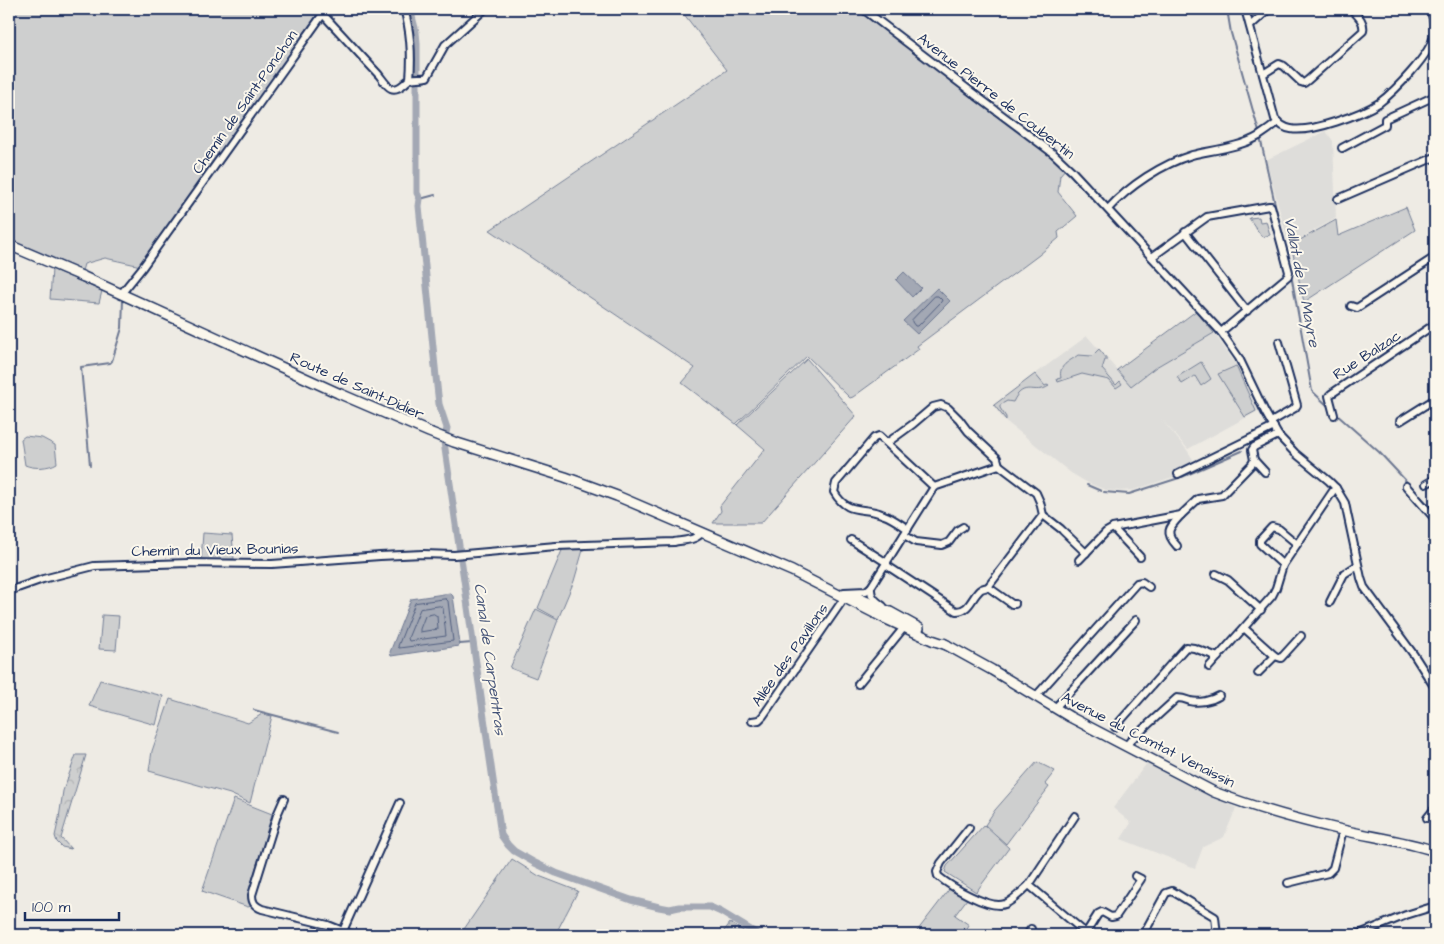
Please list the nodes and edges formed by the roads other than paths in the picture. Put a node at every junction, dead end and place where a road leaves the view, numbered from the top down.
1 (404, 9) edge
2 (485, 9) edge
3 (863, 9) edge
4 (1245, 9) edge
5 (1269, 9) edge
6 (1351, 9) edge
7 (1430, 9) edge
8 (320, 11) edge
9 (1250, 26) junction
10 (1263, 74) junction
11 (411, 79) junction
12 (1435, 96) edge
13 (1278, 122) junction
14 (1342, 148) dead end
15 (1435, 157) edge
16 (1338, 199) dead end
17 (1108, 209) junction
18 (1185, 232) junction
19 (9, 245) edge
20 (1152, 257) junction
21 (1435, 257) edge
22 (121, 294) junction
23 (1352, 306) dead end
24 (1246, 311) junction
25 (1435, 324) edge
26 (1221, 332) junction
27 (1279, 342) dead end
28 (1435, 399) edge
29 (1334, 415) dead end
30 (1400, 421) dead end
31 (1272, 425) junction
32 (1278, 435) junction
33 (887, 443) junction
34 (1254, 460) junction
35 (1000, 465) junction
36 (1265, 472) dead end
37 (1178, 474) dead end
38 (1435, 478) edge
39 (1426, 484) dead end
40 (1406, 486) dead end
41 (934, 487) junction
42 (1336, 488) junction
43 (1181, 515) junction
44 (1043, 516) junction
45 (1435, 517) edge
46 (963, 527) dead end
47 (1113, 528) junction
48 (702, 532) junction
49 (906, 532) junction
50 (851, 540) dead end
51 (1297, 544) junction
52 (1177, 546) dead end
53 (1086, 553) junction
54 (1140, 557) dead end
55 (1079, 560) dead end
56 (886, 564) junction
57 (1283, 565) junction
58 (1358, 565) junction
59 (1216, 574) dead end
60 (988, 587) junction
61 (1150, 588) dead end
62 (9, 591) edge
63 (868, 592) junction
64 (847, 597) junction
65 (1330, 602) dead end
66 (1015, 604) dead end
67 (1261, 610) junction
68 (875, 613) junction
69 (1136, 620) dead end
70 (906, 625) junction
71 (1244, 628) junction
72 (1301, 636) dead end
73 (1275, 656) junction
74 (1218, 657) junction
75 (1209, 667) dead end
76 (1258, 673) dead end
77 (858, 684) dead end
78 (1435, 688) edge
79 (1036, 696) junction
80 (1219, 696) dead end
81 (1055, 708) junction
82 (752, 722) dead end
83 (1115, 727) dead end
84 (1126, 746) junction
85 (284, 799) dead end
86 (400, 804) dead end
87 (1435, 808) edge
88 (1075, 816) dead end
89 (1427, 818) dead end
90 (969, 828) dead end
91 (1343, 830) junction
92 (1435, 851) edge
93 (1135, 876) dead end
94 (1288, 883) dead end
95 (1029, 885) junction
96 (1435, 906) edge
97 (1031, 929) dead end
98 (343, 931) junction
99 (1084, 934) edge
100 (353, 935) edge
101 (1027, 935) edge
102 (1143, 935) edge
103 (1218, 935) edge
104 (1357, 935) edge

1 - 11 street
2 - 11 street, Chemin de Saint-Ponchon
3 - 17 street, Avenue Pierre de Coubertin
4 - 9 street
5 - 9 street
6 - 10 street
7 - 13 street
8 - 11 street, Chemin de Saint-Ponchon
8 - 22 street, Chemin de Saint-Ponchon
9 - 10 street
10 - 13 street
12 - 14 street
13 - 17 street
15 - 16 street
17 - 20 street, Avenue Pierre de Coubertin
18 - 20 street
18 - 24 street
18 - 24 street
19 - 22 main road, Route de Saint-Didier
20 - 26 street, Avenue Pierre de Coubertin
21 - 23 street
22 - 48 main road, Route de Saint-Didier
24 - 26 street
25 - 29 street, Rue Balzac
26 - 31 street, Avenue Pierre de Coubertin
27 - 31 street
28 - 30 street
31 - 32 street
31 - 37 street
32 - 34 street
32 - 42 street
33 - 35 street
33 - 41 street
33 - 49 street
34 - 36 street
34 - 43 street
35 - 41 street
35 - 44 street
38 - 39 street
40 - 45 street
41 - 49 street
42 - 51 street
42 - 58 street
43 - 47 street
43 - 52 street
44 - 53 street
44 - 60 street
46 - 49 street
47 - 53 street
47 - 54 street
48 - 62 street, Chemin du Vieux Bounias
48 - 64 main road, Avenue du Comtat Venaissin
49 - 56 street
50 - 56 street
51 - 57 street
51 - 57 street
53 - 55 street
56 - 60 street
56 - 63 street
57 - 67 street
58 - 65 street
58 - 78 street
59 - 67 street
60 - 66 street
61 - 79 street
63 - 64 main road, Avenue du Comtat Venaissin
63 - 68 street
63 - 70 main road, Avenue du Comtat Venaissin
64 - 68 main road, Avenue du Comtat Venaissin
64 - 82 street, Allée des Pavillons
67 - 71 street
68 - 70 main road, Avenue du Comtat Venaissin
69 - 81 street
70 - 77 street
70 - 79 main road, Avenue du Comtat Venaissin
71 - 73 street
71 - 74 street
72 - 73 street
73 - 76 street
74 - 75 street
74 - 83 street
79 - 81 main road, Avenue du Comtat Venaissin
80 - 84 street
81 - 84 main road, Avenue du Comtat Venaissin
84 - 91 main road, Avenue du Comtat Venaissin
85 - 98 street
86 - 98 street
87 - 89 street
88 - 95 street
90 - 95 street
91 - 92 main road, Avenue du Comtat Venaissin
91 - 94 street
93 - 99 street
95 - 99 street
96 - 104 street
97 - 101 street
98 - 100 street
102 - 103 street

